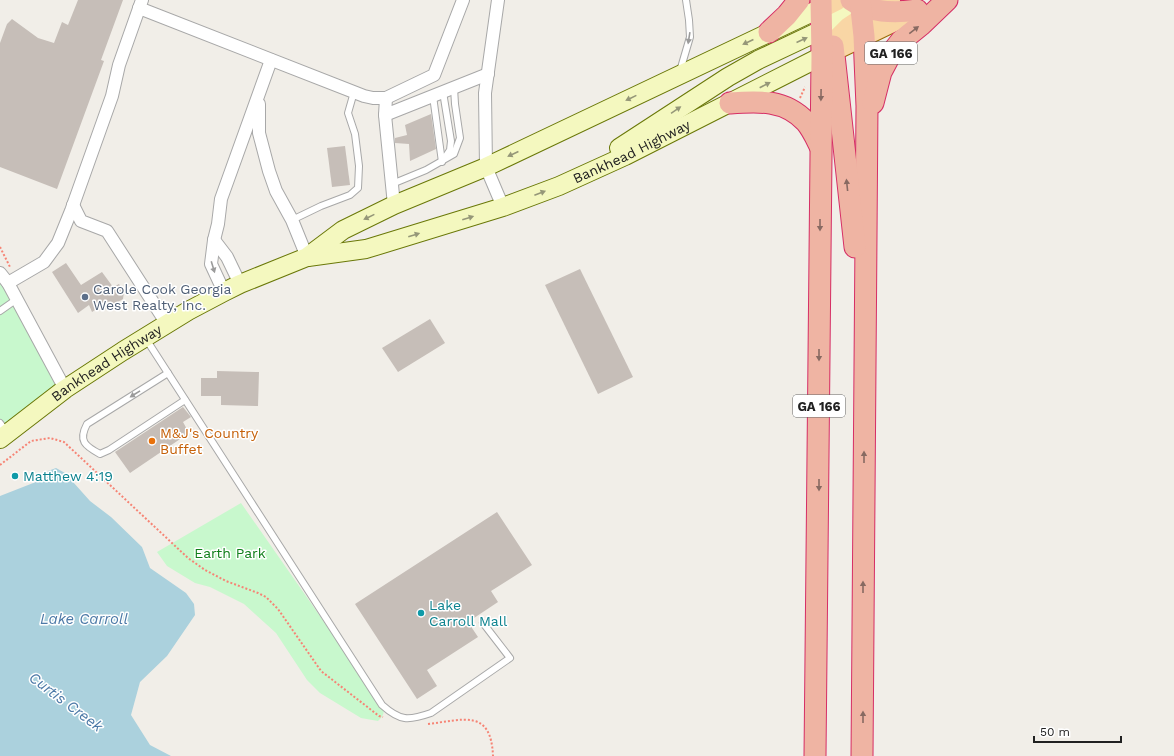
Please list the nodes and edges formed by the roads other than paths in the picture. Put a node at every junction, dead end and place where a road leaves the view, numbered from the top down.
1 (463, 0) edge
2 (498, 0) edge
3 (686, 0) edge
4 (799, 0) edge
5 (939, 0) edge
6 (947, 0) edge
7 (140, 4) edge
8 (854, 6) edge
9 (918, 10) junction
10 (769, 32) junction
11 (828, 41) junction
12 (272, 60) junction
13 (488, 74) junction
14 (678, 76) junction
15 (354, 92) junction
16 (443, 92) junction
17 (259, 95) junction
18 (386, 98) junction
19 (730, 103) junction
20 (386, 115) junction
21 (867, 125) junction
22 (820, 147) junction
23 (442, 162) junction
24 (486, 167) junction
25 (574, 180) junction
26 (392, 184) junction
27 (73, 205) junction
28 (394, 205) junction
29 (504, 207) junction
30 (292, 220) junction
31 (214, 240) junction
32 (307, 257) junction
33 (3, 270) edge
34 (8, 283) junction
35 (240, 284) junction
36 (224, 292) junction
37 (17, 299) junction
38 (0, 311) edge
39 (167, 324) junction
40 (145, 337) junction
41 (865, 363) junction
42 (168, 374) junction
43 (65, 389) junction
44 (185, 400) junction
45 (3, 432) edge
46 (483, 623) dead end
47 (815, 756) edge
48 (862, 756) edge

1 - 18 street
2 - 13 street
3 -> 14 lane
4 - 10 highway
5 - 9 main road, Bankhead Highway
21 -> 6 highway, GA 166
7 - 12 street
7 - 27 street
8 - 9 main road, Bankhead Highway
8 - 9 highway
8 - 10 main road, Bankhead Highway
8 - 11 highway
8 - 11 main road, Bankhead Highway
8 - 11 main road
8 - 21 highway
10 -> 14 main road, Bankhead Highway
19 -> 11 main road, Bankhead Highway
11 -> 22 highway, GA 166
25 -> 11 main road
41 -> 11 highway
12 - 15 street
12 - 17 street
13 - 16 street
13 - 24 street
14 -> 24 main road, Bankhead Highway
15 - 18 street
15 - 30 lane
16 - 20 street
16 - 23 lane
16 - 23 lane
16 - 23 lane
17 - 30 street
17 - 31 street
18 - 20 street
19 - 22 highway
19 - 25 main road, Bankhead Highway
20 - 26 street
21 - 41 highway, GA 166
22 -> 47 highway, GA 166
23 - 26 lane
24 - 28 main road, Bankhead Highway
24 - 29 street
29 -> 25 main road, Bankhead Highway
26 - 28 street
27 - 34 street
27 - 39 street
28 -> 32 main road, Bankhead Highway
32 -> 29 main road, Bankhead Highway
30 - 32 street
31 - 35 street
31 -> 36 street
32 - 35 main road, Bankhead Highway
33 - 34 street
34 - 37 street
35 - 36 main road, Bankhead Highway
36 - 39 main road, Bankhead Highway
37 - 38 lane
37 - 43 street
39 - 40 main road, Bankhead Highway
40 - 42 lane
40 - 43 main road, Bankhead Highway
48 -> 41 highway, GA 166
42 - 44 lane
42 -> 44 lane
43 - 45 main road, Bankhead Highway
44 - 46 lane

